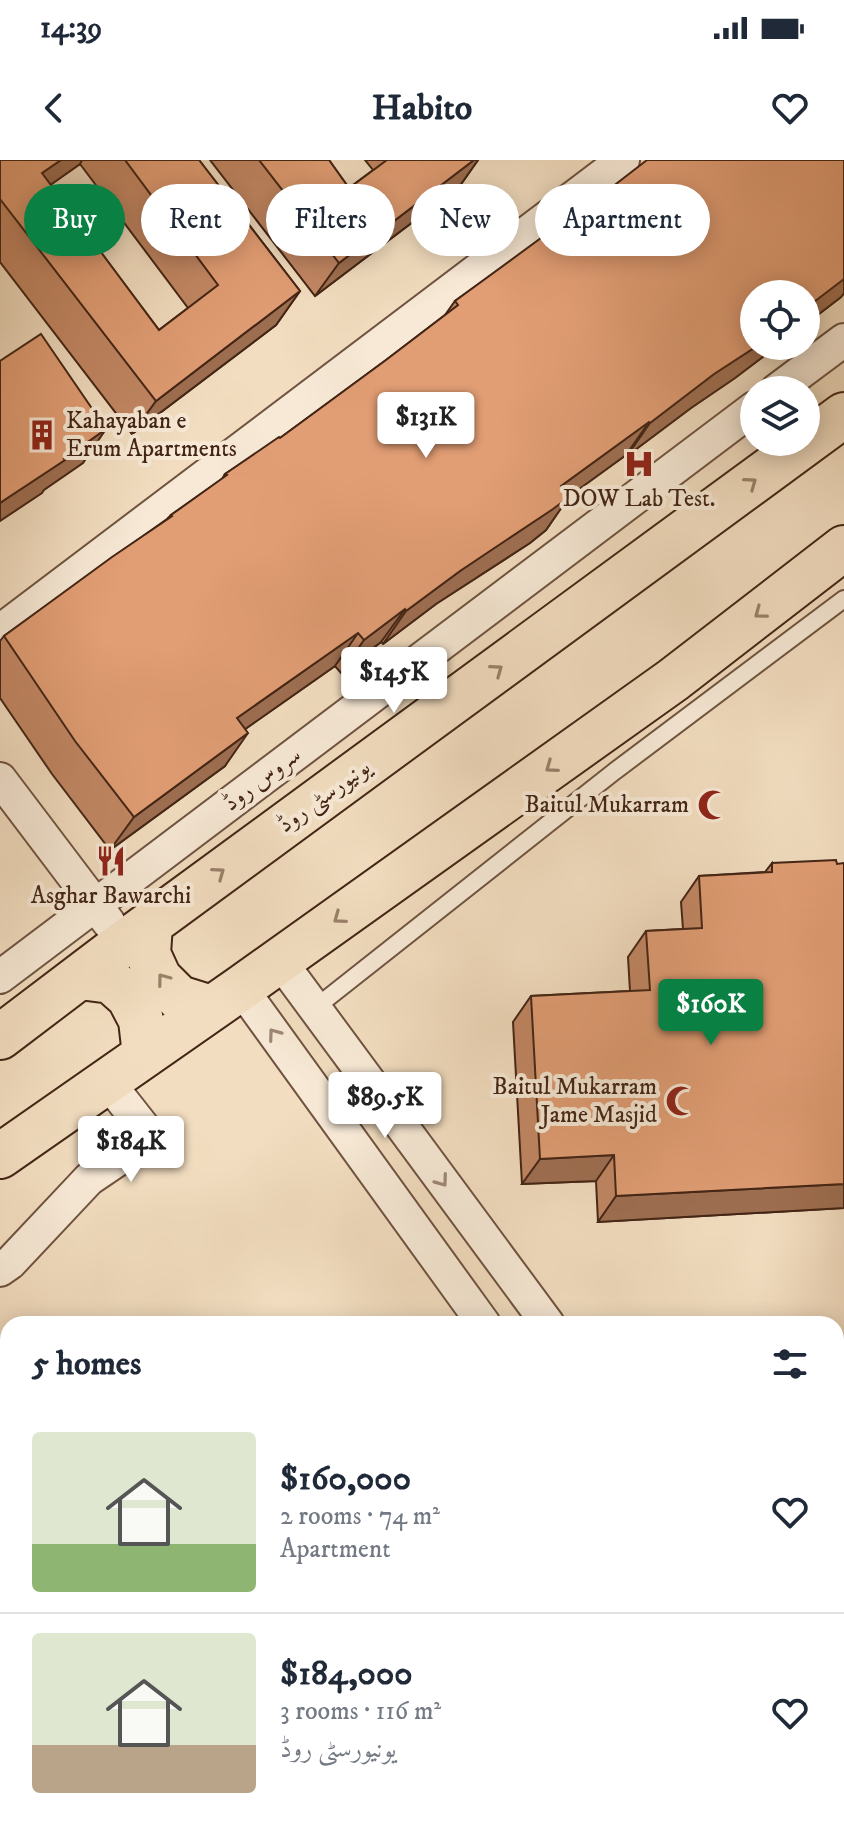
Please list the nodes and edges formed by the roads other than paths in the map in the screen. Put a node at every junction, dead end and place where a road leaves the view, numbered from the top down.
1 (623, 160) edge
2 (844, 340) edge
3 (796, 376) edge
4 (844, 415) edge
5 (740, 419) edge
6 (833, 583) edge
7 (0, 631) edge
8 (0, 779) edge
9 (96, 905) junction
10 (137, 933) junction
11 (280, 961) junction
12 (0, 977) edge
13 (80, 977) junction
14 (226, 998) junction
15 (315, 1008) junction
16 (0, 1037) edge
17 (145, 1055) junction
18 (107, 1081) junction
19 (0, 1156) edge
20 (0, 1270) edge
21 (478, 1316) edge
22 (542, 1316) edge

1 - 7 street
2 - 3 street
10 -> 4 main road, یونیورسٹی روڈ
5 - 9 street, سروس روڈ
6 -> 11 main road
6 - 15 lane
8 - 9 street
9 - 10 street
9 - 12 street, سروس روڈ
10 - 13 main road, یونیورسٹی روڈ
14 -> 10 main road
11 - 14 main road
11 - 15 street
13 - 16 main road, یونیورسٹی روڈ
13 - 17 main road
14 - 17 main road
21 -> 14 street
15 -> 22 street
17 - 18 main road
18 - 19 main road
18 - 20 street

